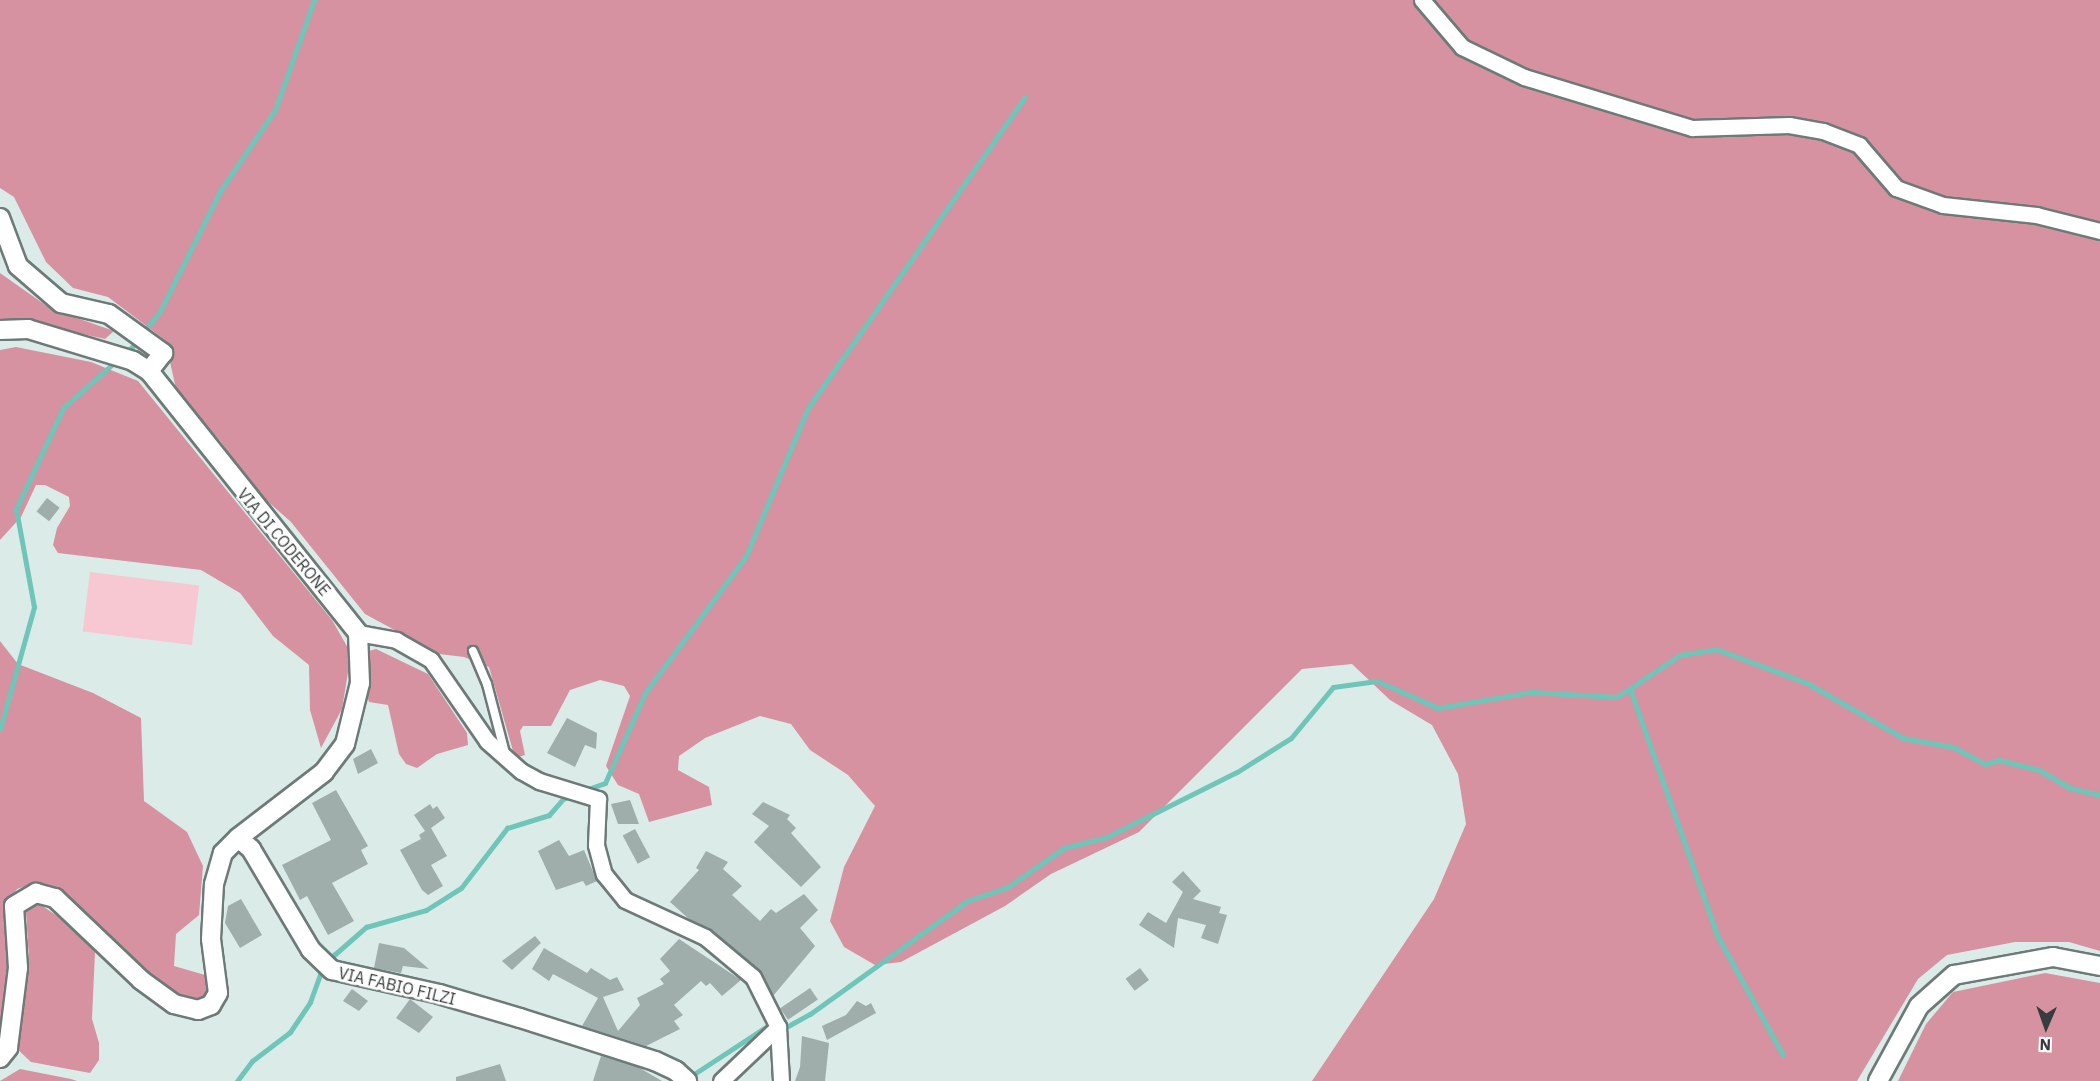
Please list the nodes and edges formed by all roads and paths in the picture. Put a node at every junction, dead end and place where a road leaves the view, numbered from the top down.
1 (1422, 0) edge
2 (0, 218) edge
3 (2100, 231) edge
4 (0, 330) edge
5 (149, 371) junction
6 (358, 633) junction
7 (473, 651) dead end
8 (507, 760) junction
9 (238, 838) junction
10 (2100, 966) edge
11 (778, 1027) junction
12 (0, 1058) edge
13 (687, 1081) edge
14 (721, 1081) edge
15 (781, 1081) edge
16 (1878, 1081) edge

1 - 3 street
2 - 5 street
4 - 5 street, VIA DI CODERONE
5 - 6 street, VIA DI CODERONE
6 - 8 street
6 - 9 street
7 - 8 lane
8 - 11 street
9 - 12 street
9 - 13 street, VIA FABIO FILZI
10 - 16 street
11 - 14 street
11 - 15 street

